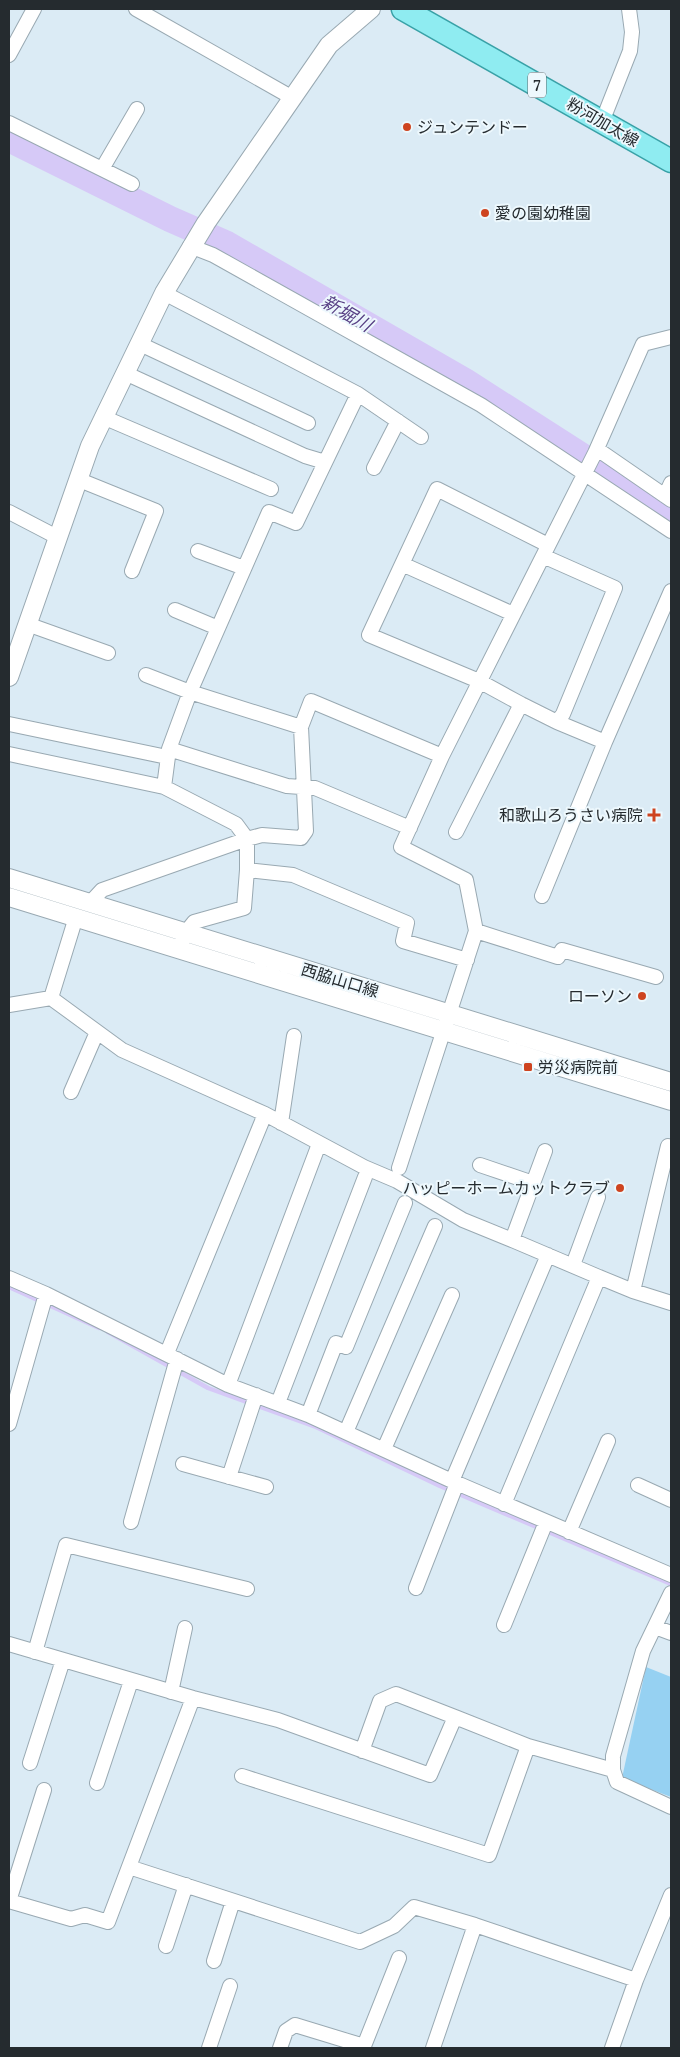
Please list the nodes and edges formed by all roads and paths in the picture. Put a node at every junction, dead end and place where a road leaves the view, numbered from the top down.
1 (34, 9) edge
2 (136, 9) edge
3 (371, 9) edge
4 (403, 9) edge
5 (629, 9) edge
6 (9, 55) edge
7 (291, 97) junction
8 (137, 109) dead end
9 (602, 122) junction
10 (9, 123) edge
11 (671, 161) edge
12 (102, 169) junction
13 (132, 184) dead end
14 (192, 244) junction
15 (164, 293) junction
16 (671, 337) edge
17 (140, 344) junction
18 (125, 372) junction
19 (358, 394) junction
20 (103, 417) junction
21 (398, 421) junction
22 (308, 423) dead end
23 (421, 437) dead end
24 (596, 451) junction
25 (325, 462) junction
26 (374, 468) dead end
27 (586, 471) junction
28 (78, 479) junction
29 (671, 483) edge
30 (271, 488) dead end
31 (668, 498) edge
32 (9, 512) edge
33 (671, 531) edge
34 (57, 537) junction
35 (198, 551) dead end
36 (546, 551) junction
37 (402, 564) junction
38 (244, 568) junction
39 (132, 571) dead end
40 (671, 591) edge
41 (175, 610) dead end
42 (513, 614) junction
43 (27, 624) junction
44 (218, 628) junction
45 (108, 653) dead end
46 (10, 668) edge
47 (146, 675) dead end
48 (479, 681) junction
49 (190, 692) junction
50 (521, 704) junction
51 (557, 722) junction
52 (9, 724) edge
53 (301, 726) junction
54 (605, 742) junction
55 (168, 753) junction
56 (9, 754) edge
57 (442, 756) junction
58 (164, 787) junction
59 (304, 787) junction
60 (410, 828) junction
61 (456, 832) dead end
62 (247, 839) junction
63 (247, 870) junction
64 (9, 878) edge
65 (542, 896) dead end
66 (9, 897) edge
67 (90, 903) junction
68 (76, 917) junction
69 (186, 932) junction
70 (476, 932) junction
71 (179, 949) junction
72 (467, 960) junction
73 (656, 978) dead end
74 (51, 998) junction
75 (9, 1005) edge
76 (449, 1014) junction
77 (444, 1031) junction
78 (97, 1032) junction
79 (294, 1036) dead end
80 (671, 1082) edge
81 (71, 1092) dead end
82 (671, 1101) edge
83 (265, 1114) junction
84 (281, 1123) junction
85 (319, 1144) junction
86 (668, 1146) dead end
87 (545, 1150) dead end
88 (480, 1165) dead end
89 (399, 1168) dead end
90 (366, 1177) dead end
91 (533, 1183) junction
92 (598, 1197) dead end
93 (405, 1203) dead end
94 (435, 1226) dead end
95 (512, 1240) junction
96 (548, 1255) junction
97 (573, 1265) junction
98 (599, 1277) junction
99 (9, 1278) edge
100 (633, 1291) junction
101 (452, 1295) dead end
102 (44, 1299) junction
103 (671, 1304) edge
104 (173, 1363) junction
105 (228, 1385) junction
106 (256, 1395) junction
107 (278, 1404) junction
108 (308, 1415) junction
109 (9, 1424) edge
110 (346, 1432) junction
111 (608, 1441) dead end
112 (384, 1449) junction
113 (183, 1464) dead end
114 (229, 1477) junction
115 (638, 1485) dead end
116 (266, 1487) dead end
117 (454, 1488) junction
118 (671, 1500) edge
119 (504, 1504) junction
120 (131, 1522) dead end
121 (543, 1530) junction
122 (569, 1532) junction
123 (671, 1575) edge
124 (416, 1588) dead end
125 (247, 1589) dead end
126 (671, 1594) edge
127 (504, 1625) dead end
128 (655, 1627) junction
129 (185, 1628) dead end
130 (671, 1633) edge
131 (9, 1644) edge
132 (35, 1652) junction
133 (64, 1660) junction
134 (131, 1681) junction
135 (171, 1692) junction
136 (193, 1698) junction
137 (455, 1717) junction
138 (528, 1746) junction
139 (362, 1750) junction
140 (30, 1763) dead end
141 (613, 1770) junction
142 (242, 1776) dead end
143 (97, 1784) dead end
144 (44, 1790) dead end
145 (671, 1807) edge
146 (129, 1867) junction
147 (186, 1885) junction
148 (233, 1900) junction
149 (670, 1900) edge
150 (9, 1901) edge
151 (475, 1925) junction
152 (166, 1946) dead end
153 (398, 1958) dead end
154 (214, 1961) dead end
155 (636, 1980) junction
156 (230, 1986) dead end
157 (209, 2048) edge
158 (280, 2048) edge
159 (432, 2048) edge
160 (612, 2048) edge

1 - 6 street
2 - 7 street
3 - 7 street
4 - 9 main road, 粉河加太線 / 7
5 - 9 street
7 - 14 street
8 - 12 street
9 - 11 main road, 粉河加太線 / 7
10 - 12 street
12 - 13 street
14 - 15 street
14 - 27 street
15 - 17 street
15 - 19 street
16 - 24 street
17 - 18 street
17 - 22 street
18 - 20 street
18 - 25 street
19 - 21 street
19 - 25 street
20 - 28 street
20 - 30 street
21 - 23 street
21 - 26 street
24 - 27 street
24 - 31 street
25 - 38 street
27 - 33 street
27 - 36 street
28 - 34 street
28 - 39 street
29 - 31 street
32 - 34 street
34 - 43 street
35 - 38 street
36 - 37 street
36 - 42 street
36 - 51 street
37 - 42 street
37 - 48 street
38 - 44 street
40 - 54 street
41 - 44 street
42 - 48 street
43 - 45 street
43 - 46 street
44 - 49 street
47 - 49 street
48 - 50 street
48 - 57 street
49 - 53 street
49 - 55 street
50 - 51 street
50 - 61 street
51 - 54 street
52 - 55 street
53 - 57 street
53 - 59 street
54 - 65 street
55 - 58 street
55 - 59 street
56 - 58 street
57 - 60 street
58 - 62 street
59 - 60 street
59 - 62 street
60 - 70 street
62 - 63 street
62 - 67 street
63 - 69 street
63 - 72 street
64 - 67 street, 西脇山口線
66 - 68 street, 西脇山口線
67 - 69 street, 西脇山口線
68 - 71 street, 西脇山口線
68 - 74 street
69 - 71 street
69 - 76 street, 西脇山口線
70 - 72 street
70 - 73 street
71 - 77 street, 西脇山口線
72 - 76 street
74 - 75 street
74 - 78 street
76 - 77 street
76 - 80 street, 西脇山口線
77 - 82 street, 西脇山口線
77 - 89 street
78 - 81 street
78 - 83 street
79 - 84 street
83 - 84 street
83 - 104 street
84 - 85 street
85 - 95 street
85 - 105 street
86 - 100 street
87 - 91 street
88 - 91 street
90 - 107 street
91 - 95 street
92 - 97 street
93 - 108 street
94 - 110 street
95 - 96 street
96 - 97 street
96 - 117 street
97 - 98 street
98 - 100 street
98 - 119 street
99 - 102 street
100 - 103 street
101 - 112 street
102 - 104 street
102 - 109 street
104 - 105 street
104 - 120 street
105 - 106 street
106 - 107 street
106 - 114 street
107 - 108 street
108 - 110 street
110 - 112 street
111 - 122 street
112 - 117 street
113 - 114 street
114 - 116 street
115 - 118 street
117 - 119 street
117 - 124 street
119 - 121 street
121 - 122 street
121 - 127 street
122 - 123 street
125 - 132 street
126 - 128 street
128 - 130 street
128 - 141 street
129 - 135 street
131 - 132 street
132 - 133 street
133 - 134 street
133 - 140 street
134 - 135 street
134 - 143 street
135 - 136 street
136 - 139 street
136 - 146 street
137 - 138 street
137 - 139 street
137 - 139 street
138 - 141 street
138 - 142 street
141 - 145 street
144 - 150 street
146 - 147 street
146 - 150 street
147 - 148 street
147 - 152 street
148 - 151 street
148 - 154 street
149 - 155 street
151 - 155 street
151 - 159 street
153 - 158 street
155 - 160 street
156 - 157 street

